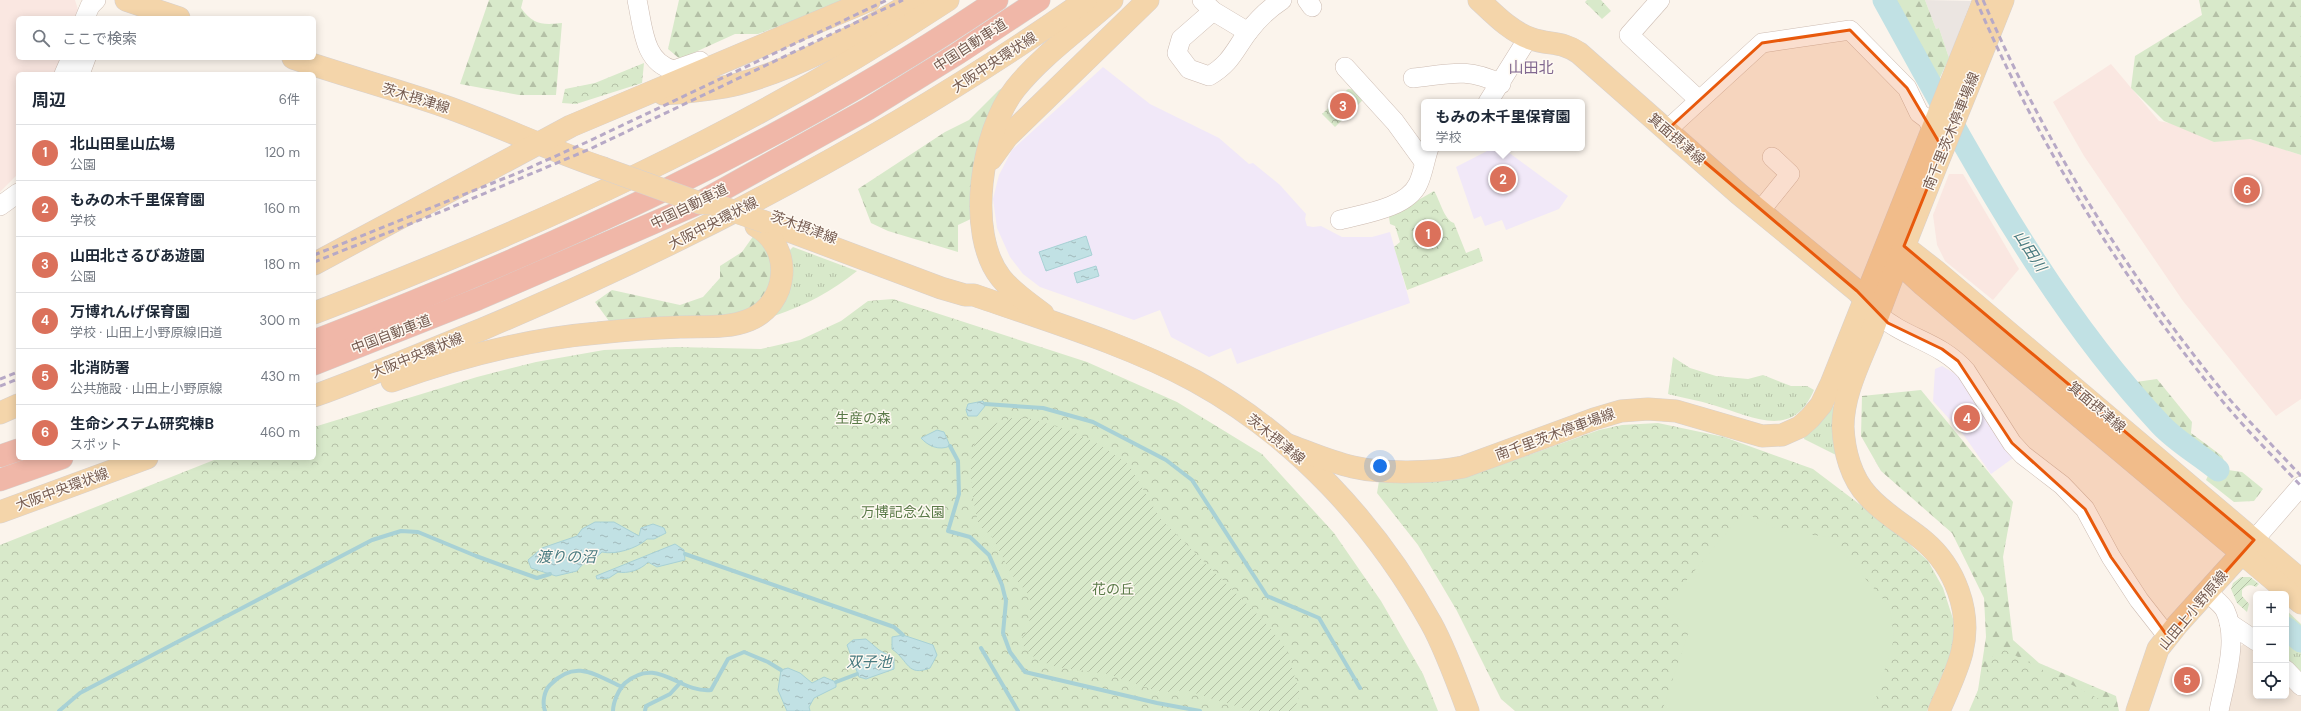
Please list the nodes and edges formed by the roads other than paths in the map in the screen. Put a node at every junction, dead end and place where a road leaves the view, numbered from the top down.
1 (96, 0) edge
2 (103, 0) edge
3 (637, 0) edge
4 (870, 0) edge
5 (917, 0) edge
6 (948, 0) edge
7 (998, 0) edge
8 (1039, 0) edge
9 (1086, 0) edge
10 (1112, 0) edge
11 (1148, 0) edge
12 (1282, 0) edge
13 (1479, 0) edge
14 (1660, 0) edge
15 (1984, 0) edge
16 (2004, 0) edge
17 (133, 2) edge
18 (1207, 6) edge
19 (87, 16) edge
20 (100, 16) edge
21 (173, 16) edge
22 (1248, 32) junction
23 (1528, 38) junction
24 (749, 50) junction
25 (70, 60) edge
26 (85, 60) edge
27 (299, 60) edge
28 (1345, 67) dead end
29 (65, 72) edge
30 (81, 72) edge
31 (1413, 78) dead end
32 (1501, 84) junction
33 (644, 96) junction
34 (1490, 99) edge
35 (1699, 100) junction
36 (1667, 130) junction
37 (1940, 135) junction
38 (538, 143) junction
39 (1421, 150) edge
40 (1426, 155) edge
41 (1772, 158) dead end
42 (611, 164) junction
43 (984, 170) junction
44 (16, 194) edge
45 (0, 206) edge
46 (1760, 211) junction
47 (1340, 220) dead end
48 (765, 221) junction
49 (1896, 251) junction
50 (316, 263) edge
51 (1871, 306) junction
52 (316, 312) edge
53 (1054, 324) junction
54 (316, 340) edge
55 (316, 363) edge
56 (316, 395) edge
57 (316, 404) edge
58 (16, 406) edge
59 (0, 413) edge
60 (16, 423) edge
61 (0, 428) edge
62 (1286, 444) junction
63 (16, 451) edge
64 (0, 456) edge
65 (56, 460) edge
66 (142, 460) edge
67 (0, 480) edge
68 (2301, 486) edge
69 (0, 512) edge
70 (2248, 546) junction
71 (2301, 580) edge
72 (2207, 592) junction
73 (2301, 603) edge
74 (2229, 623) junction
75 (2168, 637) junction
76 (2253, 639) edge
77 (2289, 673) edge
78 (2301, 686) edge
79 (1468, 711) edge
80 (1939, 711) edge
81 (2138, 711) edge
82 (2219, 711) edge

1 - 19 street
2 - 20 street
3 - 24 street
4 - 24 main road
5 - 33 main road
6 - 52 main road
7 - 54 highway, 中国自動車道
8 - 55 highway, 中国自動車道
9 - 56 main road, 大阪中央環状線
10 - 43 main road
11 - 43 main road
12 - 22 street
13 - 23 main road, 箕面摂津線
14 - 35 street
15 - 37 main road, 南千里茨木停車場線
16 - 37 main road, 南千里茨木停車場線
17 - 21 main road
18 - 22 street
18 - 22 street
23 - 32 street
23 - 36 main road, 箕面摂津線
24 - 33 main road
25 - 29 street
26 - 30 street
27 - 38 main road, 茨木摂津線
28 - 39 street
31 - 32 street
32 - 34 street
33 - 38 main road
35 - 36 street
35 - 37 street
36 - 46 main road, 箕面摂津線
37 - 49 main road, 南千里茨木停車場線
38 - 42 main road, 茨木摂津線
38 - 50 main road
40 - 47 street
41 - 46 street
42 - 48 main road, 茨木摂津線
42 - 48 main road, 茨木摂津線, bridge
43 - 53 main road
44 - 45 street
46 - 51 main road, 箕面摂津線
48 - 53 main road, 茨木摂津線
48 - 57 main road
49 - 51 main road
49 - 70 main road, 箕面摂津線
51 - 62 main road, 南千里茨木停車場線
51 - 75 street
51 - 80 main road
53 - 62 main road, 茨木摂津線
58 - 59 main road
60 - 61 main road
62 - 79 main road, 茨木摂津線
63 - 64 highway
65 - 67 highway
66 - 69 main road, 大阪中央環状線
68 - 70 street
70 - 71 main road, 箕面摂津線
70 - 72 main road, 山田上小野原線
70 - 73 main road, 箕面摂津線
72 - 74 street
72 - 75 main road, 山田上小野原線
74 - 76 street
74 - 82 street
75 - 81 main road, 山田上小野原線
77 - 78 street

